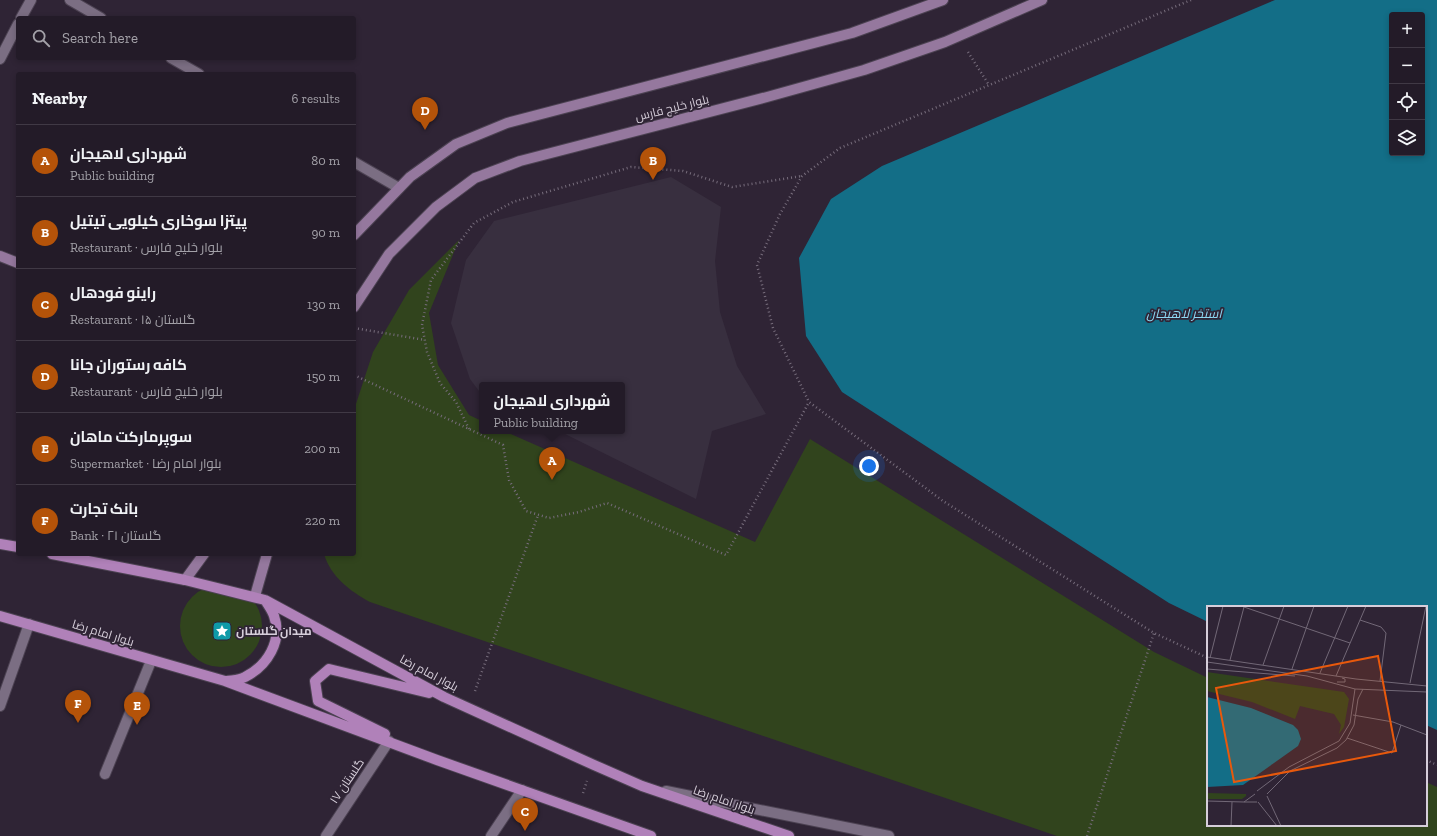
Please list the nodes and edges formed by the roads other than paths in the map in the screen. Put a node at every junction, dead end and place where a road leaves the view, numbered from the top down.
1 (31, 0) edge
2 (70, 0) edge
3 (943, 0) edge
4 (1042, 0) edge
5 (22, 16) edge
6 (98, 16) edge
7 (16, 28) edge
8 (0, 58) edge
9 (174, 60) edge
10 (196, 72) edge
11 (356, 163) edge
12 (399, 188) junction
13 (356, 234) edge
14 (0, 256) edge
15 (16, 262) edge
16 (356, 304) edge
17 (0, 544) edge
18 (16, 547) edge
19 (62, 556) edge
20 (202, 556) edge
21 (267, 556) edge
22 (184, 580) junction
23 (260, 598) junction
24 (0, 616) edge
25 (29, 624) junction
26 (151, 661) junction
27 (225, 681) junction
28 (444, 697) junction
29 (0, 706) edge
30 (389, 741) junction
31 (437, 760) junction
32 (105, 774) dead end
33 (642, 786) junction
34 (522, 790) junction
35 (326, 836) edge
36 (491, 836) edge
37 (651, 836) edge
38 (789, 836) edge
39 (889, 836) edge

1 - 5 street
2 - 6 street
3 - 12 main road
4 - 16 main road, بلوار خلیج فارس
7 - 8 street
9 - 10 street
11 - 12 street
12 - 13 main road
14 - 15 main road
17 - 18 main road
19 - 22 main road, بلوار امام رضا
20 - 22 main road
21 - 23 main road
22 - 23 main road, بلوار امام رضا
23 - 27 main road
23 - 28 main road, بلوار امام رضا
24 - 25 main road, بلوار امام رضا
25 - 26 main road, بلوار امام رضا
25 - 29 street
26 - 27 main road, بلوار امام رضا
26 - 32 street
27 - 30 main road, بلوار امام رضا
28 - 31 main road
28 - 33 main road, بلوار امام رضا
30 - 31 main road, بلوار امام رضا
30 - 35 street, گلستان ۱۷
31 - 34 main road, بلوار امام رضا
33 - 38 main road, بلوار امام رضا
33 - 39 street
34 - 36 street
34 - 37 main road, بلوار امام رضا

